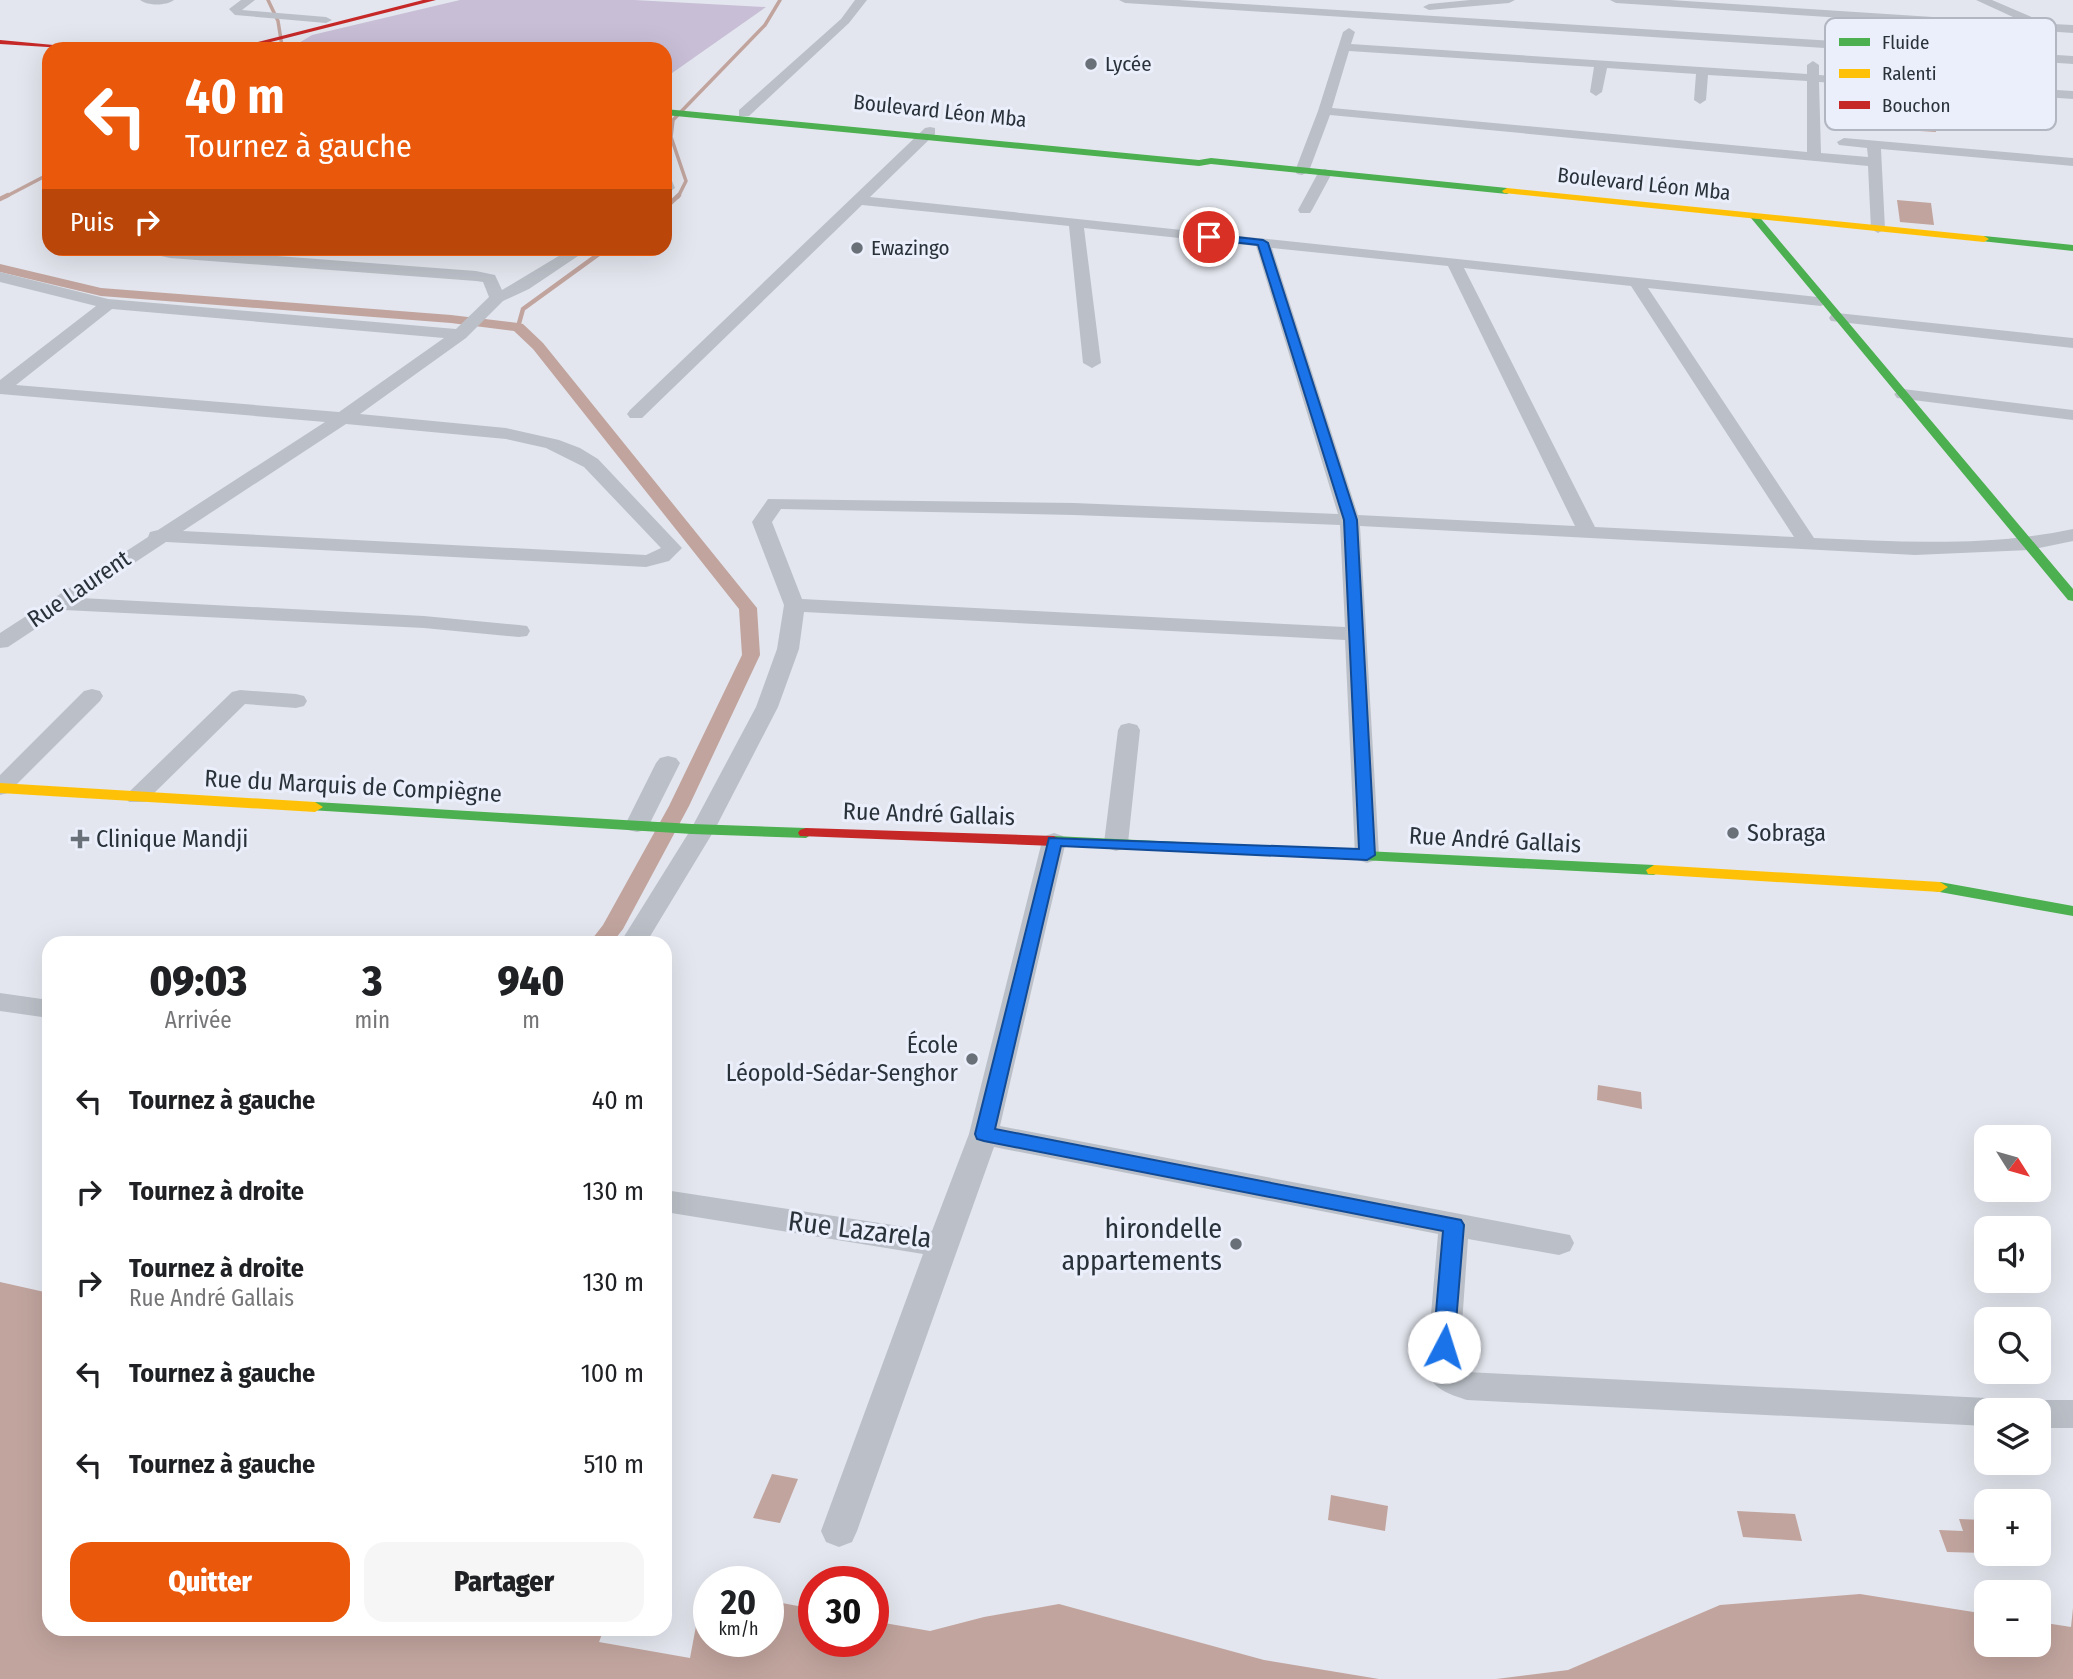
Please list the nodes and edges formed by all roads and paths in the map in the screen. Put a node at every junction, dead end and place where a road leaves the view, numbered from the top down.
1 (146, 0) edge
2 (168, 0) edge
3 (249, 0) edge
4 (406, 0) edge
5 (432, 0) edge
6 (861, 0) edge
7 (1125, 0) edge
8 (1361, 0) edge
9 (1509, 0) edge
10 (1616, 0) edge
11 (1982, 0) edge
12 (1224, 3) edge
13 (1428, 7) junction
14 (1360, 15) junction
15 (1904, 18) edge
16 (2026, 18) edge
17 (1436, 19) junction
18 (281, 31) junction
19 (241, 42) edge
20 (0, 44) edge
21 (1810, 44) junction
22 (1825, 45) edge
23 (42, 47) edge
24 (1344, 47) junction
25 (42, 50) edge
26 (1601, 65) junction
27 (1702, 71) junction
28 (1815, 79) junction
29 (1825, 80) edge
30 (1596, 92) dead end
31 (1700, 100) dead end
32 (672, 111) edge
33 (1325, 111) junction
34 (744, 113) junction
35 (927, 134) junction
36 (1815, 139) junction
37 (1874, 145) junction
38 (1814, 155) junction
39 (1873, 162) junction
40 (2073, 162) edge
41 (1302, 171) junction
42 (1325, 173) junction
43 (859, 200) junction
44 (1305, 210) dead end
45 (1754, 216) junction
46 (1076, 223) junction
47 (1878, 229) junction
48 (1263, 243) junction
49 (2073, 248) edge
50 (209, 256) edge
51 (264, 256) edge
52 (570, 256) edge
53 (260, 260) junction
54 (1454, 263) junction
55 (0, 277) edge
56 (489, 278) junction
57 (530, 281) junction
58 (1637, 283) junction
59 (497, 298) junction
60 (1821, 301) junction
61 (108, 304) junction
62 (1837, 317) junction
63 (463, 331) junction
64 (2073, 343) edge
65 (1092, 363) dead end
66 (0, 389) edge
67 (1903, 394) junction
68 (636, 414) dead end
69 (2073, 415) edge
70 (343, 418) junction
71 (1350, 520) junction
72 (1587, 530) junction
73 (2073, 535) edge
74 (158, 536) junction
75 (1807, 542) junction
76 (2030, 544) junction
77 (2073, 597) edge
78 (58, 603) junction
79 (794, 605) junction
80 (519, 631) dead end
81 (1354, 634) junction
82 (0, 642) edge
83 (92, 696) dead end
84 (296, 701) dead end
85 (1129, 730) dead end
86 (668, 763) dead end
87 (0, 788) edge
88 (137, 797) junction
89 (643, 825) junction
90 (697, 829) junction
91 (1054, 841) junction
92 (1116, 843) junction
93 (1367, 855) junction
94 (2073, 911) edge
95 (637, 936) edge
96 (0, 1002) edge
97 (42, 1008) edge
98 (984, 1134) junction
99 (672, 1201) edge
100 (1454, 1225) junction
101 (1559, 1243) dead end
102 (942, 1245) junction
103 (1974, 1411) edge
104 (2051, 1414) edge
105 (2073, 1414) edge
106 (839, 1531) dead end

1 - 2 street
3 - 18 street
4 - 18 street
5 - 18 street
6 - 34 street
7 - 12 street
8 - 14 street
9 - 13 street
10 - 15 street
11 - 16 street
12 - 14 street
13 - 14 street
13 - 17 street
14 - 17 street
14 - 24 street
17 - 21 street
18 - 19 street
20 - 23 street
20 - 25 street
21 - 22 street
21 - 28 street
24 - 26 street
24 - 33 street
26 - 27 street
26 - 30 street
27 - 28 street
27 - 31 street
28 - 29 street
28 - 36 street
32 - 34 street, Boulevard Léon Mba
32 - 35 street, Boulevard Léon Mba
33 - 38 street
33 - 41 street
34 - 35 street, Boulevard Léon Mba
35 - 41 street, Boulevard Léon Mba
35 - 43 street
36 - 37 street
36 - 38 street
37 - 39 street
37 - 40 street
38 - 39 street
39 - 47 street
41 - 42 street, Boulevard Léon Mba
42 - 44 street
42 - 45 street, Boulevard Léon Mba
43 - 46 street
43 - 68 street
45 - 47 street, Boulevard Léon Mba
45 - 60 street
46 - 48 street
46 - 65 street
47 - 49 street, Boulevard Léon Mba
48 - 54 street
48 - 71 street
50 - 53 street
51 - 53 street
52 - 57 street, Rue Laurent
53 - 56 street
54 - 58 street
54 - 72 street
55 - 61 street
56 - 57 street
56 - 59 street
57 - 59 street, Rue Laurent
58 - 60 street
58 - 75 street
59 - 63 street, Rue Laurent
60 - 62 street
61 - 63 street
61 - 66 street
62 - 64 street
62 - 67 street
63 - 70 street, Rue Laurent
66 - 70 street
67 - 69 street
67 - 76 street
70 - 74 street, Rue Laurent
70 - 74 street
71 - 72 street
71 - 79 street
71 - 81 street
72 - 75 street
73 - 76 street
74 - 78 street, Rue Laurent
75 - 76 street
76 - 77 street
78 - 80 street
78 - 82 street, Rue Laurent
79 - 81 street
79 - 90 street
81 - 93 street
83 - 87 street
84 - 88 street
85 - 92 street
86 - 89 street
87 - 88 street, Rue du Marquis de Compiègne
88 - 89 street, Rue du Marquis de Compiègne
89 - 90 street, Rue du Marquis de Compiègne
90 - 91 street, Rue André Gallais
90 - 95 street
91 - 92 street, Rue André Gallais
91 - 98 street, Rue Lazarela
92 - 93 street, Rue André Gallais
93 - 94 street, Rue André Gallais
96 - 97 street
98 - 100 street
98 - 102 street, Rue Lazarela
99 - 102 street, Rue Lazarela
100 - 101 street
100 - 103 street
102 - 106 street
104 - 105 street

